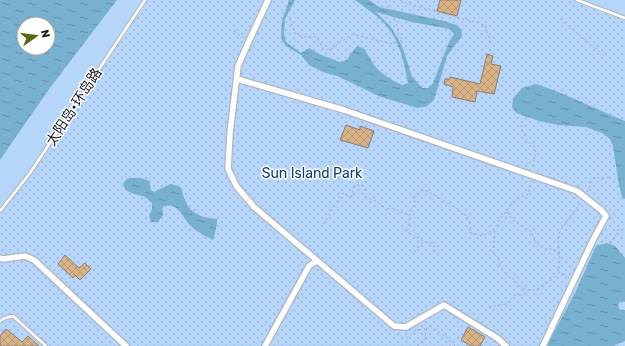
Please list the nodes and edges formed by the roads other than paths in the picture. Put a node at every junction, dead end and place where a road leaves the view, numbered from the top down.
1 (145, 0) edge
2 (268, 0) edge
3 (577, 0) edge
4 (625, 18) edge
5 (237, 78) junction
6 (0, 212) edge
7 (0, 258) edge
8 (317, 261) junction
9 (0, 322) edge
10 (46, 346) edge
11 (126, 346) edge
12 (265, 346) edge
13 (506, 346) edge
14 (544, 346) edge

1 - 6 lane, 太阳岛•环岛路
2 - 5 street
3 - 4 lane
5 - 8 street
5 - 14 street
7 - 11 street
8 - 12 street
8 - 13 street
9 - 10 lane

